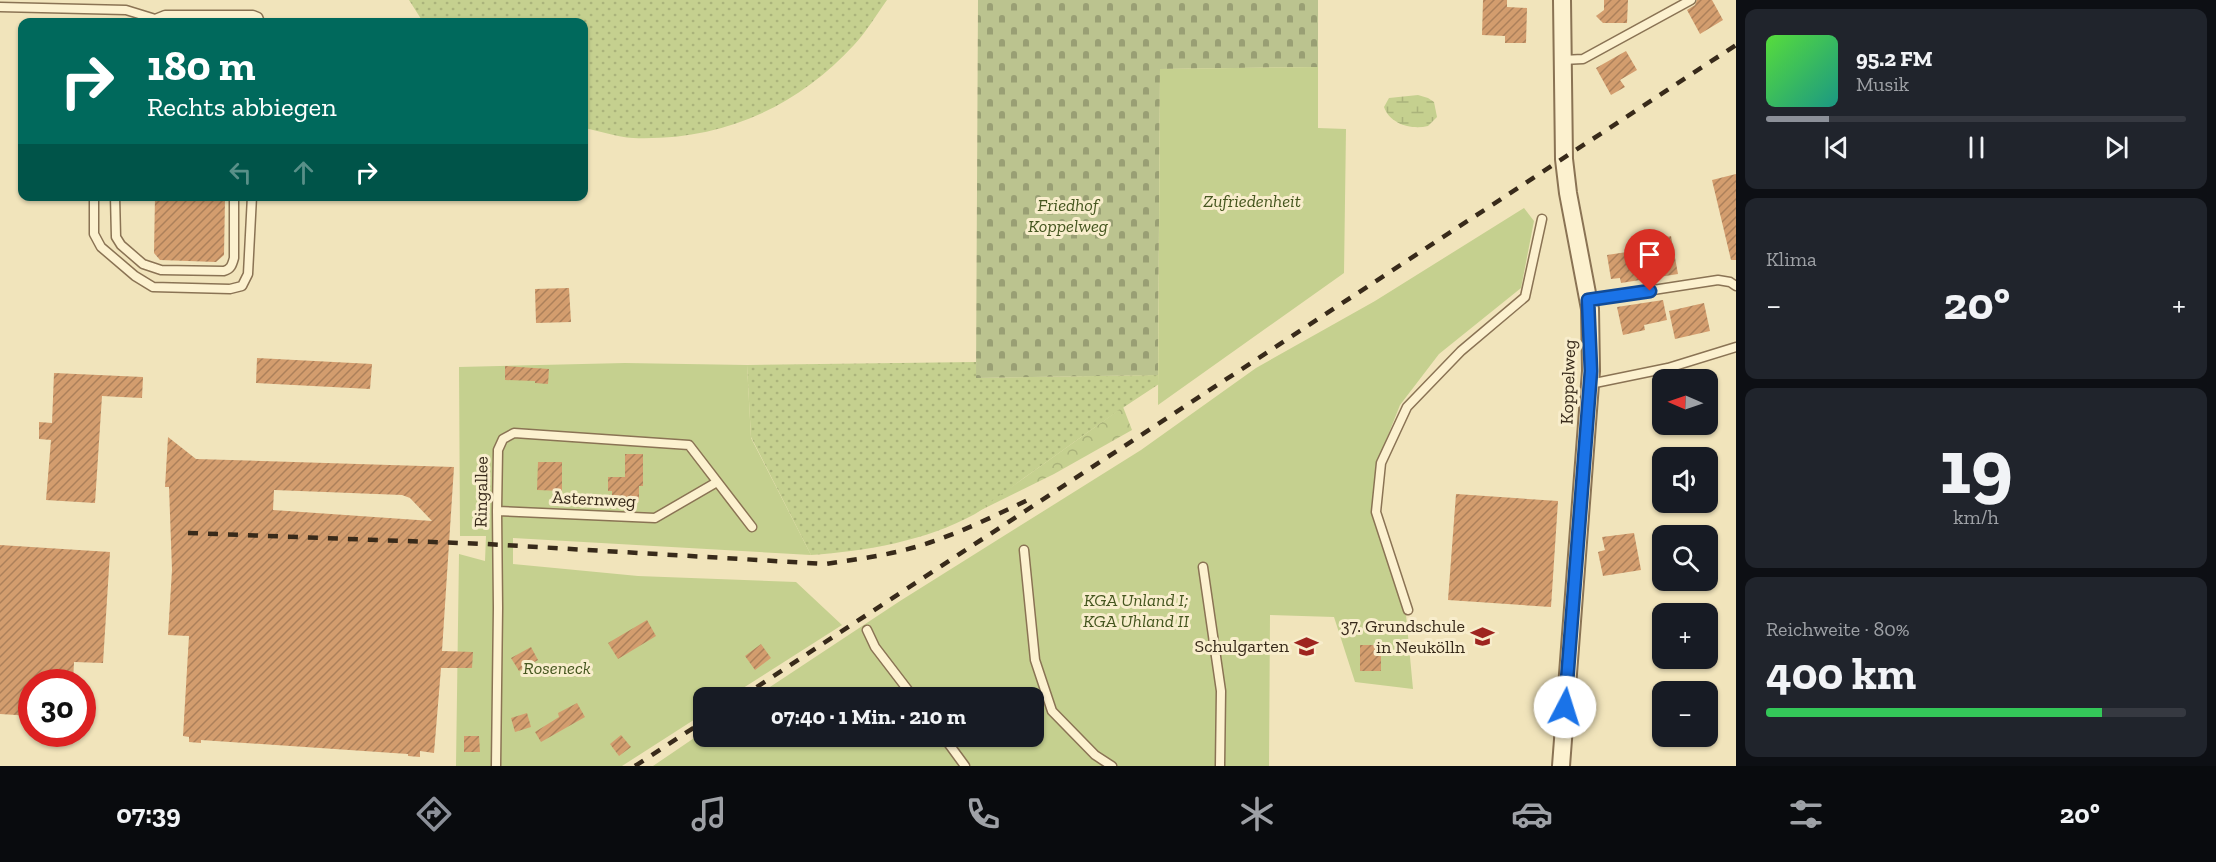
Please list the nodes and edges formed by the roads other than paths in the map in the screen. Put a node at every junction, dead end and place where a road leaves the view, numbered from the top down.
1 (1562, 0) edge
2 (1691, 0) edge
3 (0, 7) edge
4 (151, 18) edge
5 (157, 18) edge
6 (259, 18) edge
7 (1562, 60) junction
8 (94, 201) edge
9 (115, 201) edge
10 (234, 201) edge
11 (252, 201) edge
12 (1542, 219) dead end
13 (1736, 286) edge
14 (1588, 300) junction
15 (1736, 347) edge
16 (1590, 384) junction
17 (717, 482) junction
18 (496, 511) junction
19 (752, 527) dead end
20 (1024, 550) dead end
21 (1203, 567) dead end
22 (1408, 610) dead end
23 (867, 630) dead end
24 (906, 687) edge
25 (952, 747) edge
26 (496, 766) edge
27 (965, 766) edge
28 (1112, 766) edge
29 (1220, 766) edge
30 (1561, 766) edge

1 - 7 street, Koppelweg
2 - 7 lane
3 - 4 lane
5 - 6 lane
7 - 14 street, Koppelweg
8 - 11 lane
9 - 10 lane
12 - 22 lane
13 - 14 lane
14 - 16 street, Koppelweg
15 - 16 lane
16 - 30 street, Koppelweg
17 - 18 lane, Asternweg
17 - 18 lane, Ringallee
17 - 19 lane, Ringallee
18 - 26 lane, Ringallee
20 - 28 lane
21 - 29 lane
23 - 24 lane
25 - 27 lane

